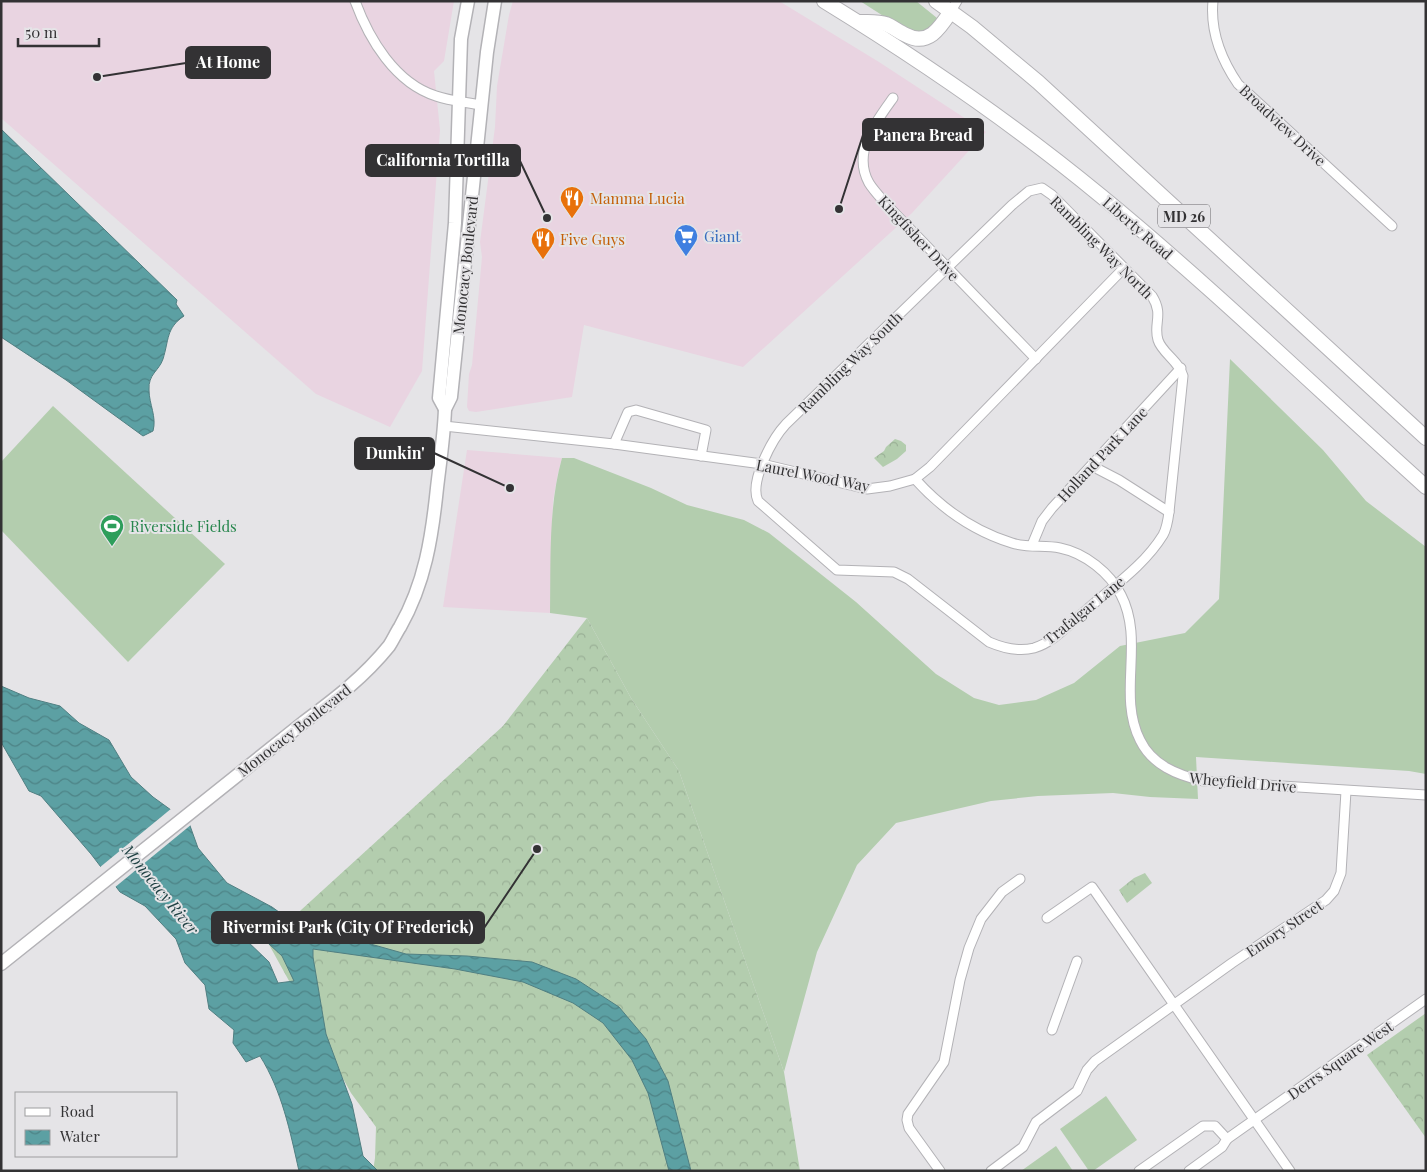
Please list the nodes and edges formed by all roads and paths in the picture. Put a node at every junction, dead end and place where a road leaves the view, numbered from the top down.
1 (355, 1) edge
2 (468, 1) edge
3 (495, 1) edge
4 (824, 1) edge
5 (936, 1) edge
6 (1214, 1) edge
7 (954, 6) edge
8 (858, 22) junction
9 (893, 98) dead end
10 (459, 101) junction
11 (481, 105) junction
12 (1392, 226) dead end
13 (947, 268) junction
14 (1124, 268) junction
15 (1036, 359) junction
16 (1181, 368) junction
17 (445, 409) junction
18 (444, 426) junction
19 (1426, 438) edge
20 (614, 444) junction
21 (700, 456) junction
22 (762, 464) junction
23 (1092, 466) junction
24 (915, 479) junction
25 (1426, 487) edge
26 (1169, 512) junction
27 (1032, 545) junction
28 (1115, 585) junction
29 (1346, 791) junction
30 (1426, 795) edge
31 (1020, 879) dead end
32 (1048, 918) dead end
33 (1077, 961) dead end
34 (1, 964) edge
35 (1426, 999) edge
36 (1174, 1004) junction
37 (1052, 1030) dead end
38 (1254, 1120) junction
39 (1228, 1140) junction
40 (940, 1171) edge
41 (991, 1171) edge
42 (1139, 1171) edge
43 (1189, 1171) edge
44 (1290, 1171) edge

1 - 10 street
2 - 10 main road, Monocacy Boulevard
3 - 11 main road, Monocacy Boulevard
4 - 8 main road, Liberty Road / MD 26
5 - 7 main road, MD 26
6 - 12 street, Broadview Drive
7 - 8 main road
7 - 19 main road, MD 26
8 - 25 main road, Liberty Road / MD 26
9 - 13 street, Kingfisher Drive
10 - 11 street
10 - 17 main road, Monocacy Boulevard
11 - 17 main road, Monocacy Boulevard
13 - 14 street, Rambling Way North
13 - 15 street, Kingfisher Drive
13 - 22 street, Rambling Way South
14 - 15 street, Laurel Wood Way
14 - 16 street, Rambling Way North
15 - 24 street, Laurel Wood Way
16 - 23 street, Holland Park Lane
16 - 26 street, Trafalgar Lane
17 - 18 main road, Monocacy Boulevard
18 - 20 street, Laurel Wood Way
18 - 34 main road, Monocacy Boulevard
20 - 21 street, Laurel Wood Way
20 - 21 street
21 - 22 street, Laurel Wood Way
22 - 24 street, Laurel Wood Way
22 - 28 street, Trafalgar Lane
23 - 26 street
23 - 27 street, Holland Park Lane
24 - 27 street, Wheyfield Drive
26 - 28 street, Trafalgar Lane
27 - 28 street, Wheyfield Drive
28 - 29 street, Wheyfield Drive
29 - 30 street, Wheyfield Drive
29 - 36 street, Emory Street
31 - 40 street
32 - 36 street
33 - 37 street
35 - 38 street, Derrs Square West
36 - 38 street
36 - 41 street, Emory Street
38 - 39 street, Derrs Square West
38 - 44 street
39 - 42 street
39 - 43 street, Derrs Square West

